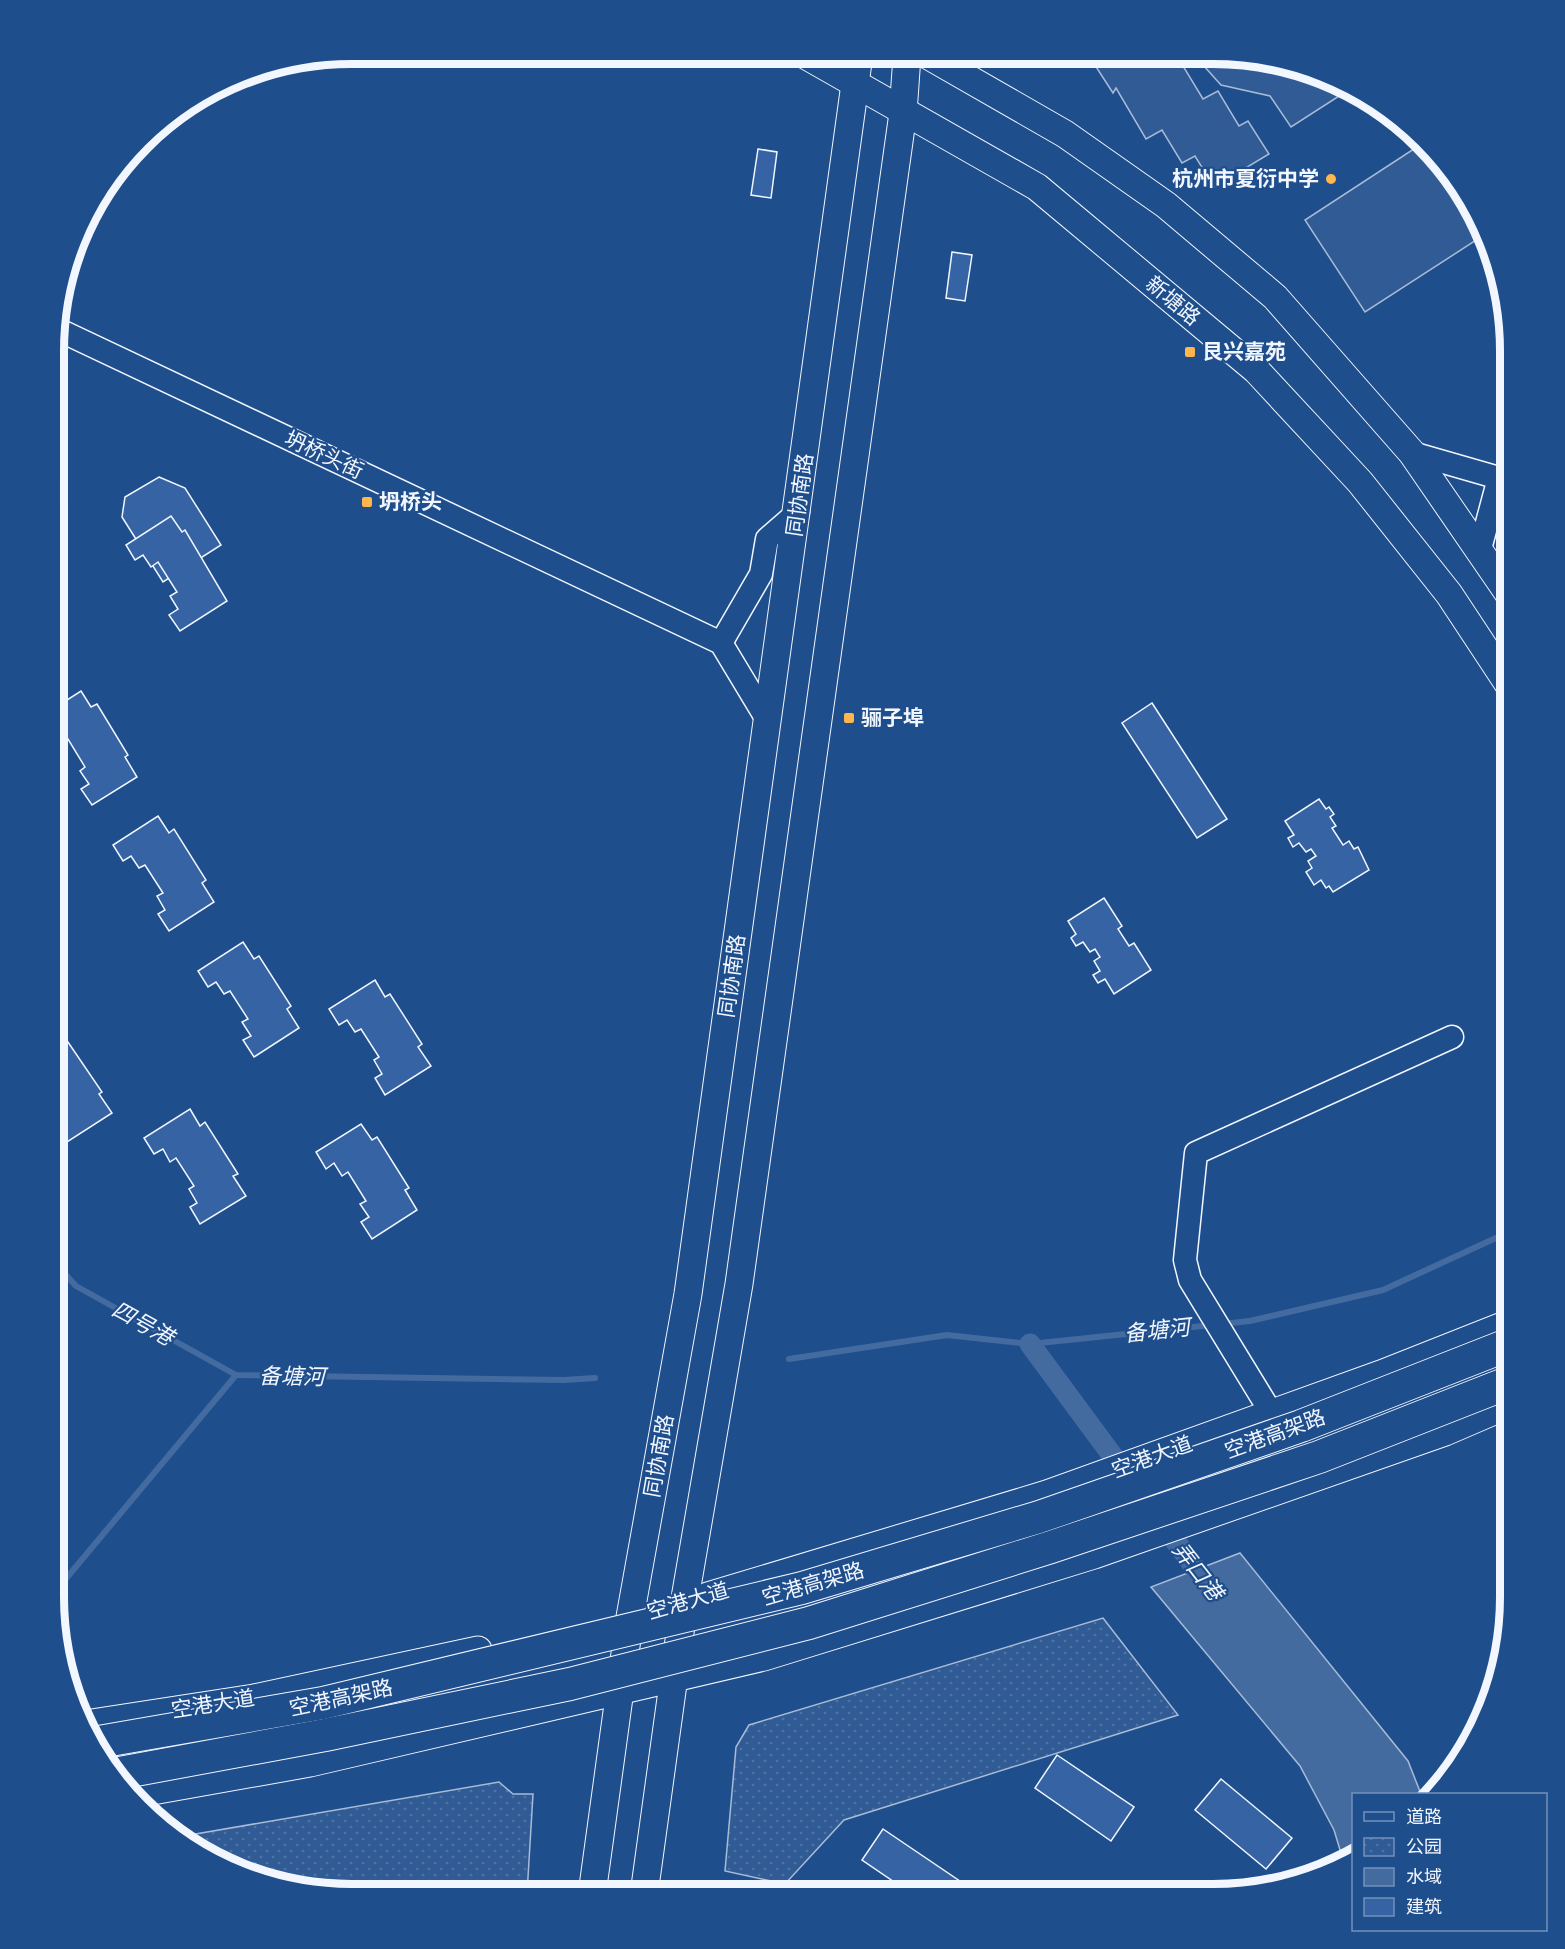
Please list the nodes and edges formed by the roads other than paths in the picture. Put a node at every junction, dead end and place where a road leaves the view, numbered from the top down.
1 (820, 64) edge
2 (858, 64) edge
3 (906, 64) edge
4 (943, 64) edge
5 (854, 85) junction
6 (903, 113) junction
7 (65, 333) edge
8 (1412, 453) junction
9 (1500, 476) edge
10 (1500, 491) edge
11 (798, 512) junction
12 (1480, 549) junction
13 (1500, 580) edge
14 (721, 643) junction
15 (1500, 671) edge
16 (768, 722) junction
17 (1452, 1037) dead end
18 (1500, 1327) edge
19 (1500, 1348) edge
20 (1500, 1386) edge
21 (1500, 1408) edge
22 (1272, 1414) junction
23 (684, 1604) junction
24 (630, 1617) junction
25 (675, 1678) junction
26 (619, 1691) junction
27 (93, 1723) edge
28 (103, 1741) edge
29 (124, 1772) edge
30 (143, 1794) edge
31 (593, 1884) edge
32 (645, 1884) edge

1 - 5 main road, 新塘路
2 - 5 main road, 同协南路
3 - 6 main road
4 - 8 main road
5 - 6 main road, 新塘路
5 - 11 main road, 同协南路
6 - 15 main road, 新塘路
6 - 23 main road
7 - 14 street, 坍桥头街
8 - 9 street
8 - 12 main road
10 - 12 street
11 - 14 street
11 - 16 main road, 同协南路
12 - 13 main road
14 - 16 street
16 - 24 main road, 同协南路
17 - 22 street
18 - 22 main road, 空港大道
19 - 28 highway, 空港高架路, bridge
20 - 29 highway, 空港高架路, bridge
21 - 25 main road
22 - 23 main road, 空港大道
23 - 24 main road, 空港大道
23 - 25 main road
24 - 26 main road, 同协南路
24 - 27 main road, 空港大道
25 - 26 main road
25 - 32 main road
26 - 30 main road
26 - 31 main road, 同协南路

